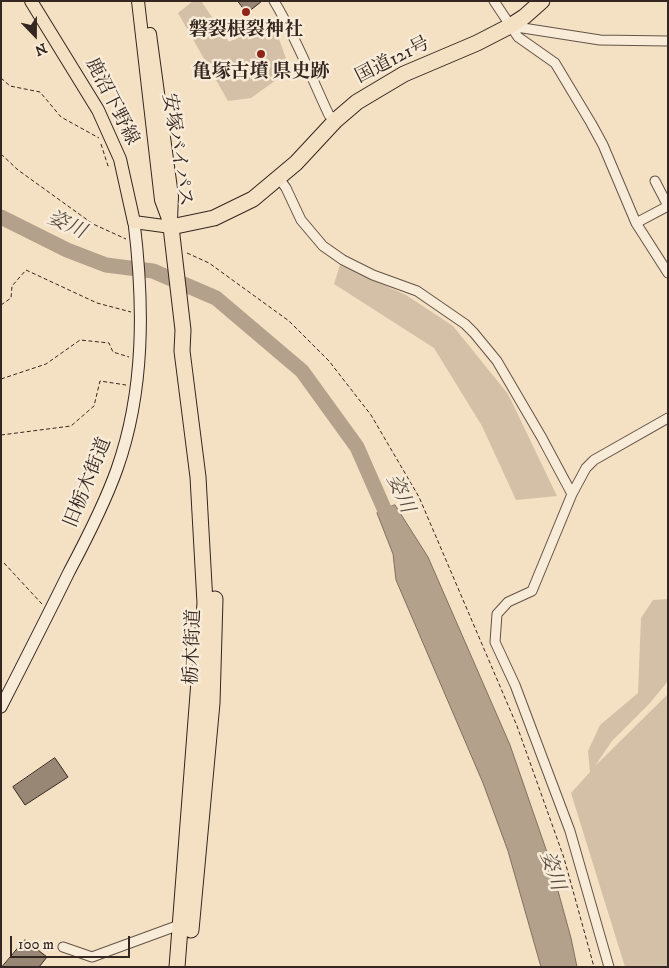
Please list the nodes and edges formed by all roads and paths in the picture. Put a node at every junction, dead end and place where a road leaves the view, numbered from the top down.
1 (32, 1) edge
2 (138, 1) edge
3 (146, 1) edge
4 (274, 1) edge
5 (494, 1) edge
6 (542, 1) edge
7 (510, 26) junction
8 (668, 41) edge
9 (1, 78) edge
10 (336, 120) junction
11 (1, 154) edge
12 (121, 167) junction
13 (279, 178) junction
14 (655, 181) dead end
15 (668, 206) edge
16 (134, 222) junction
17 (636, 223) junction
18 (171, 227) junction
19 (137, 247) junction
20 (173, 251) junction
21 (668, 274) edge
22 (1, 305) edge
23 (141, 310) junction
24 (140, 355) junction
25 (1, 378) edge
26 (136, 386) junction
27 (668, 418) edge
28 (1, 435) edge
29 (572, 494) junction
30 (4, 563) dead end
31 (49, 612) junction
32 (1, 707) edge
33 (186, 923) junction
34 (63, 946) dead end
35 (177, 967) edge
36 (187, 967) edge
37 (594, 967) edge
38 (609, 967) edge

1 - 12 main road, 鹿沼下野線
2 - 18 main road, 安塚バイパス
3 - 18 main road, 安塚バイパス
4 - 10 street
5 - 7 street
6 - 7 highway, 国道121号
7 - 8 street
7 - 10 highway, 国道121号
7 - 17 street
9 - 12 path
10 - 13 highway, 国道121号
11 - 19 path
12 - 16 main road, 鹿沼下野線
13 - 18 highway, 国道121号
13 - 29 street
14 - 15 street
15 - 17 street
16 - 18 main road
16 - 19 street, 旧栃木街道
17 - 21 street
18 - 20 highway, 栃木街道
19 - 23 street, 旧栃木街道
20 - 33 highway, 栃木街道
20 - 37 path
22 - 23 path
23 - 24 street, 旧栃木街道
24 - 25 path
24 - 26 street, 旧栃木街道
26 - 28 path
26 - 31 street, 旧栃木街道
27 - 29 street
29 - 38 street
30 - 31 path
31 - 32 street, 旧栃木街道
33 - 34 street
33 - 35 highway, 栃木街道
33 - 36 highway, 栃木街道

